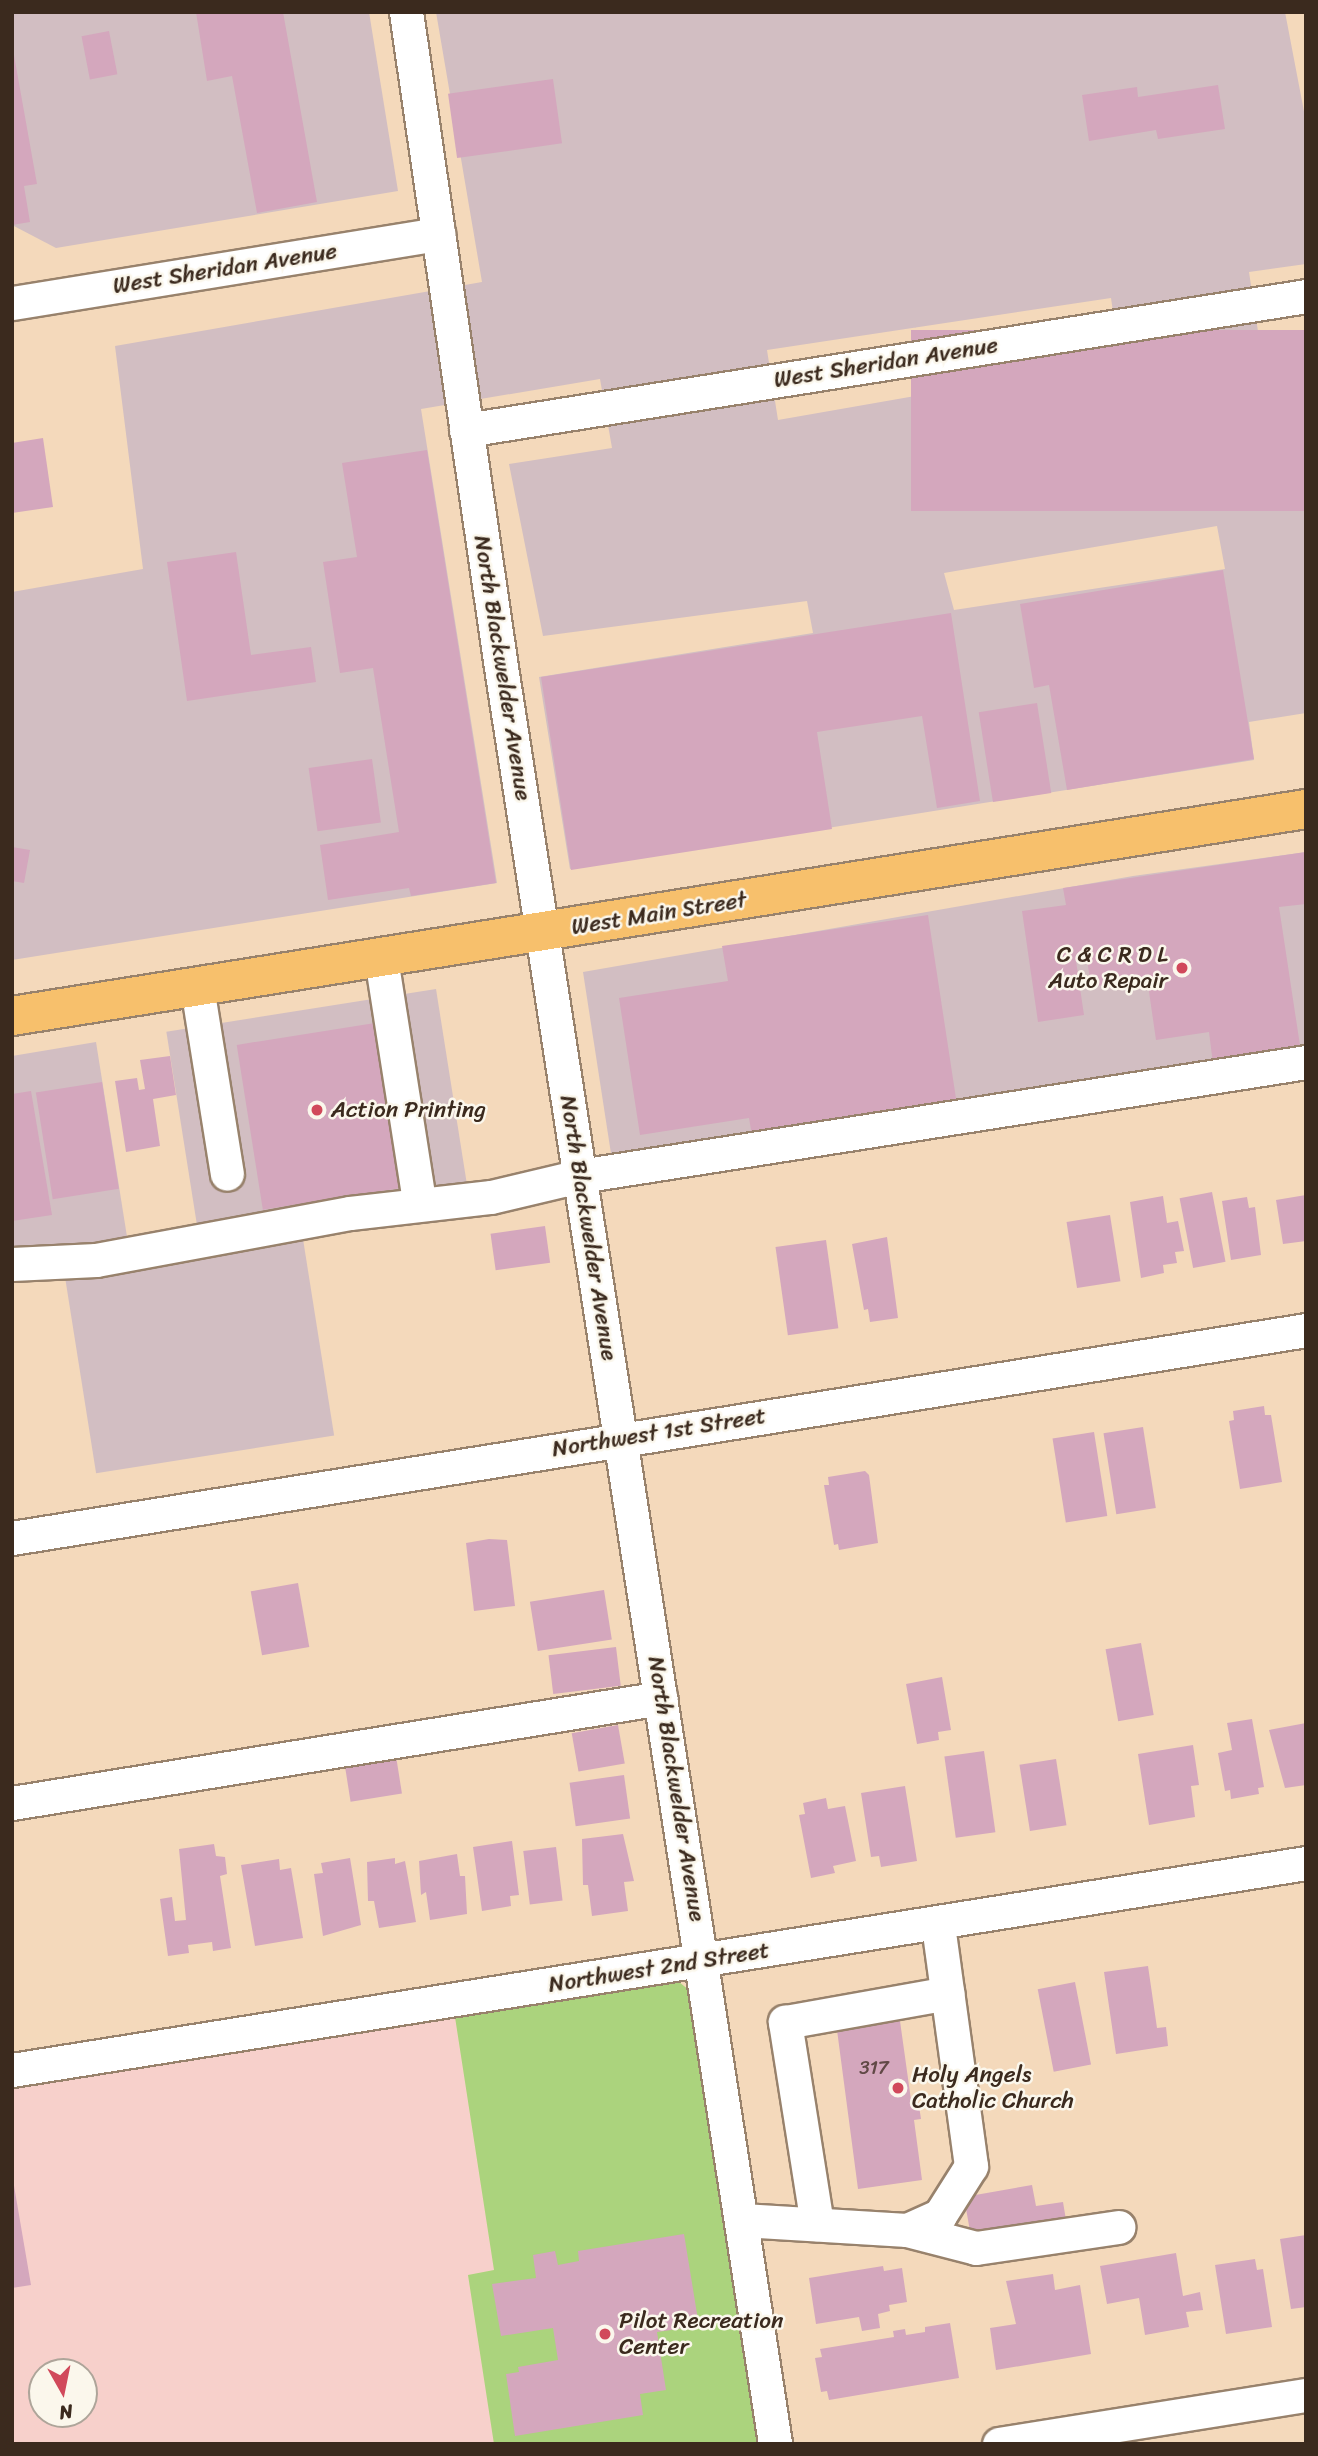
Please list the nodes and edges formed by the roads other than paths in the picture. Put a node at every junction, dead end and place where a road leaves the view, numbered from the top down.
1 (406, 12) edge
2 (438, 234) junction
3 (1306, 296) edge
4 (12, 303) edge
5 (466, 430) junction
6 (1306, 809) edge
7 (543, 933) junction
8 (381, 958) junction
9 (197, 988) junction
10 (12, 1016) edge
11 (1306, 1062) edge
12 (227, 1174) dead end
13 (580, 1176) junction
14 (419, 1202) junction
15 (12, 1264) edge
16 (1306, 1331) edge
17 (620, 1439) junction
18 (12, 1538) edge
19 (662, 1698) junction
20 (12, 1803) edge
21 (1306, 1863) edge
22 (938, 1924) junction
23 (704, 1962) junction
24 (947, 1993) junction
25 (12, 2070) edge
26 (742, 2220) junction
27 (817, 2224) junction
28 (1118, 2227) dead end
29 (907, 2230) junction
30 (1306, 2395) edge
31 (775, 2444) edge
32 (999, 2444) edge

1 - 2 street, North Blackwelder Avenue
2 - 4 street, West Sheridan Avenue
2 - 5 street, North Blackwelder Avenue
3 - 5 street, West Sheridan Avenue
5 - 7 street, North Blackwelder Avenue
6 - 7 main road, West Main Street
7 - 8 main road, West Main Street
7 - 13 street, North Blackwelder Avenue
8 - 9 main road, West Main Street
8 - 14 street
9 - 10 main road, West Main Street
9 - 12 street
11 - 13 street
13 - 14 street
13 - 17 street, North Blackwelder Avenue
14 - 15 street
16 - 17 street, Northwest 1st Street
17 - 18 street, Northwest 1st Street
17 - 19 street, North Blackwelder Avenue
19 - 20 street
19 - 23 street, North Blackwelder Avenue
21 - 22 street, Northwest 2nd Street
22 - 23 street, Northwest 2nd Street
22 - 24 street
23 - 25 street, Northwest 2nd Street
23 - 26 street, North Blackwelder Avenue
24 - 27 street
24 - 29 street
26 - 27 street
26 - 31 street, North Blackwelder Avenue
27 - 29 street
28 - 29 street
30 - 32 street

